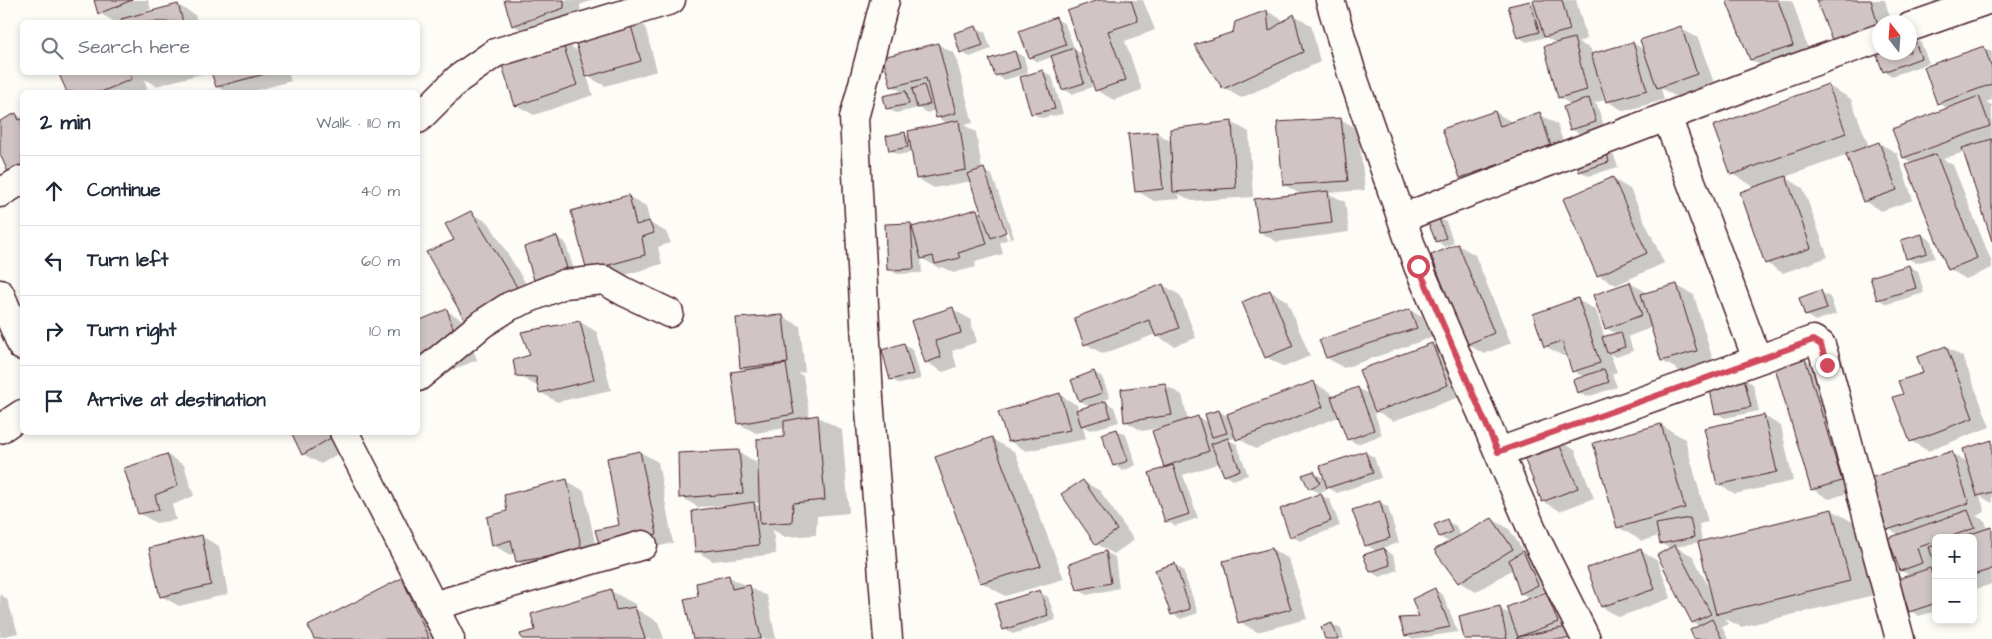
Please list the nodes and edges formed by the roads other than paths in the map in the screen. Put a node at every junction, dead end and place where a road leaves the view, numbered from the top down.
1 (671, 0) edge
2 (885, 0) edge
3 (1330, 0) edge
4 (1982, 1) edge
5 (1917, 24) edge
6 (1872, 41) edge
7 (1667, 116) junction
8 (420, 117) edge
9 (20, 181) edge
10 (0, 193) edge
11 (1402, 218) junction
12 (0, 294) edge
13 (669, 313) dead end
14 (20, 341) edge
15 (1757, 360) junction
16 (420, 375) edge
17 (20, 415) edge
18 (0, 429) edge
19 (348, 435) edge
20 (1498, 452) junction
21 (643, 545) dead end
22 (433, 606) junction
23 (450, 639) edge
24 (888, 639) edge
25 (1586, 639) edge
26 (1900, 639) edge

1 - 8 street
2 - 24 street
3 - 11 street
4 - 5 street
6 - 7 street
7 - 11 street
7 - 15 street
9 - 10 street
11 - 20 street
12 - 14 street
13 - 16 street
15 - 20 street
15 - 26 street
17 - 18 street
19 - 22 street
20 - 25 street
21 - 22 street
22 - 23 street

